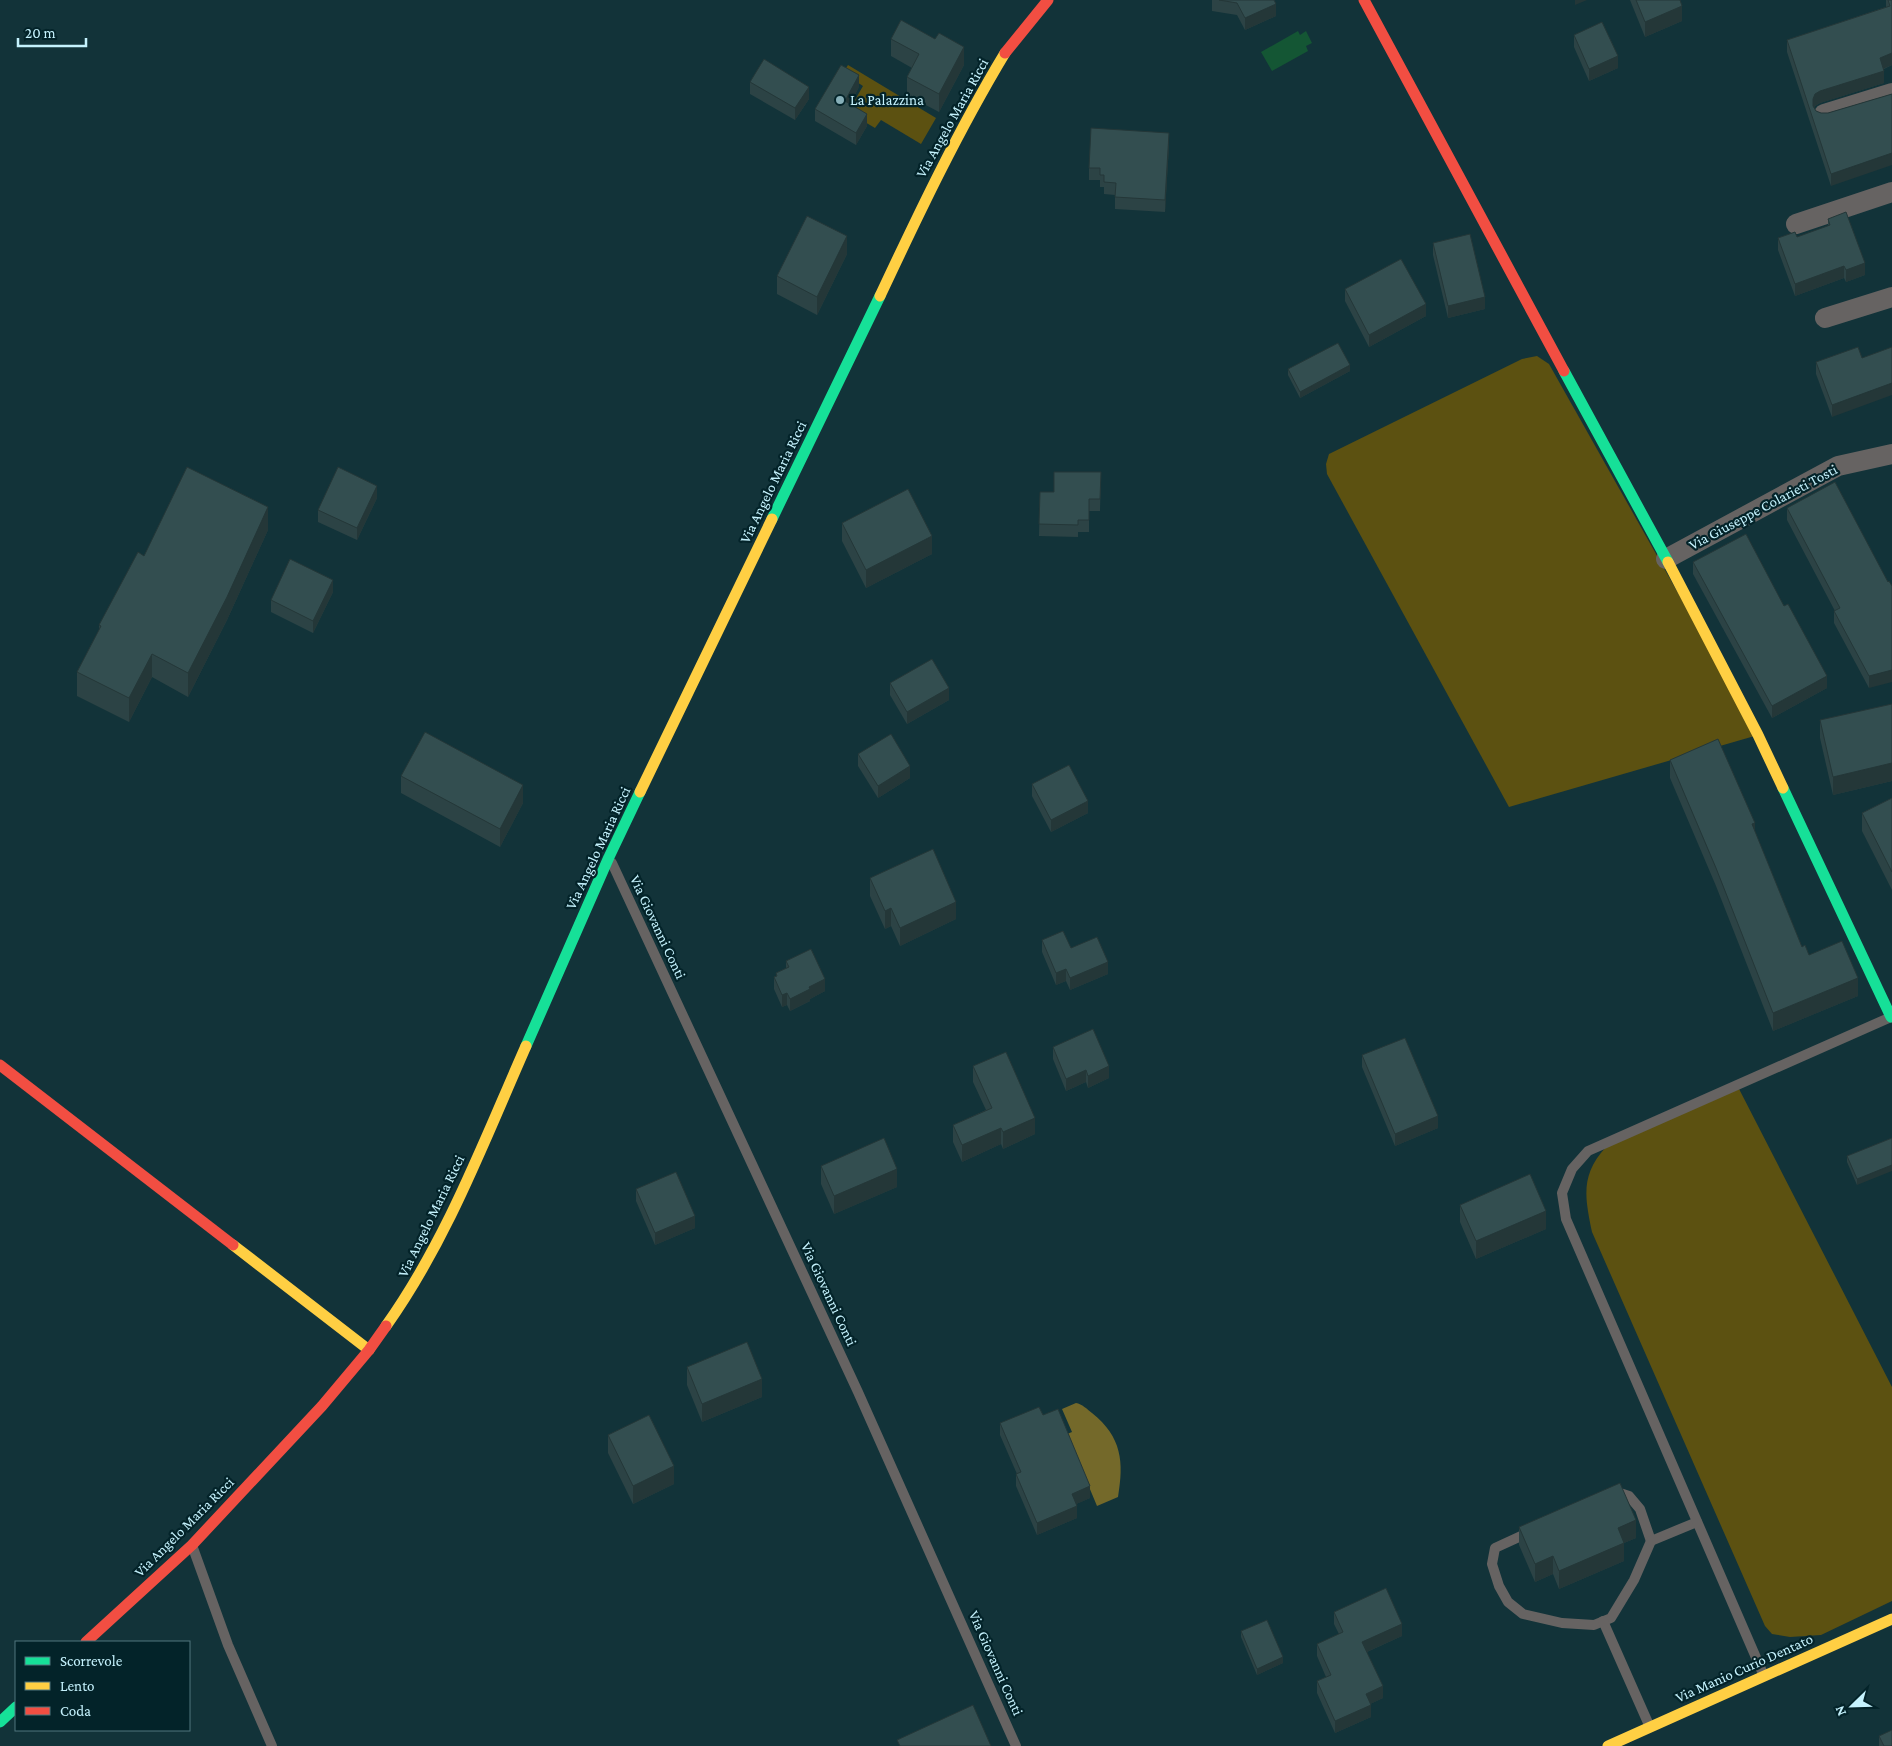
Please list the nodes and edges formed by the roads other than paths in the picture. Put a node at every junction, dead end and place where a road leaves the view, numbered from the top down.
1 (1048, 0) edge
2 (1364, 0) edge
3 (1892, 93) edge
4 (1824, 114) edge
5 (1892, 192) edge
6 (1796, 224) dead end
7 (1892, 297) edge
8 (1825, 318) dead end
9 (1892, 454) edge
10 (1666, 559) junction
11 (609, 857) junction
12 (1891, 1017) edge
13 (0, 1065) edge
14 (369, 1350) junction
15 (1608, 1496) edge
16 (1697, 1522) junction
17 (1538, 1528) edge
18 (1651, 1541) junction
19 (192, 1545) junction
20 (1892, 1619) edge
21 (1603, 1621) junction
22 (87, 1641) edge
23 (1764, 1676) junction
24 (15, 1708) edge
25 (0, 1722) edge
26 (1650, 1727) junction
27 (272, 1746) edge
28 (1016, 1746) edge
29 (1608, 1746) edge

1 - 11 main road, Via Angelo Maria Ricci
2 - 10 main road
3 - 4 street
5 - 6 street
7 - 8 street
9 - 10 street, Via Giuseppe Colarieti Tosti
10 - 12 main road
11 - 14 main road, Via Angelo Maria Ricci
11 - 28 lane, Via Giovanni Conti
12 - 16 lane
13 - 14 main road
14 - 19 main road, Via Angelo Maria Ricci
15 - 18 lane
16 - 18 lane
16 - 23 lane
17 - 21 lane
18 - 21 lane
19 - 22 main road, Via Angelo Maria Ricci
19 - 27 lane
20 - 23 main road, Via Manio Curio Dentato
21 - 26 lane
23 - 26 main road, Via Manio Curio Dentato
24 - 25 main road
26 - 29 main road, Via Manio Curio Dentato

